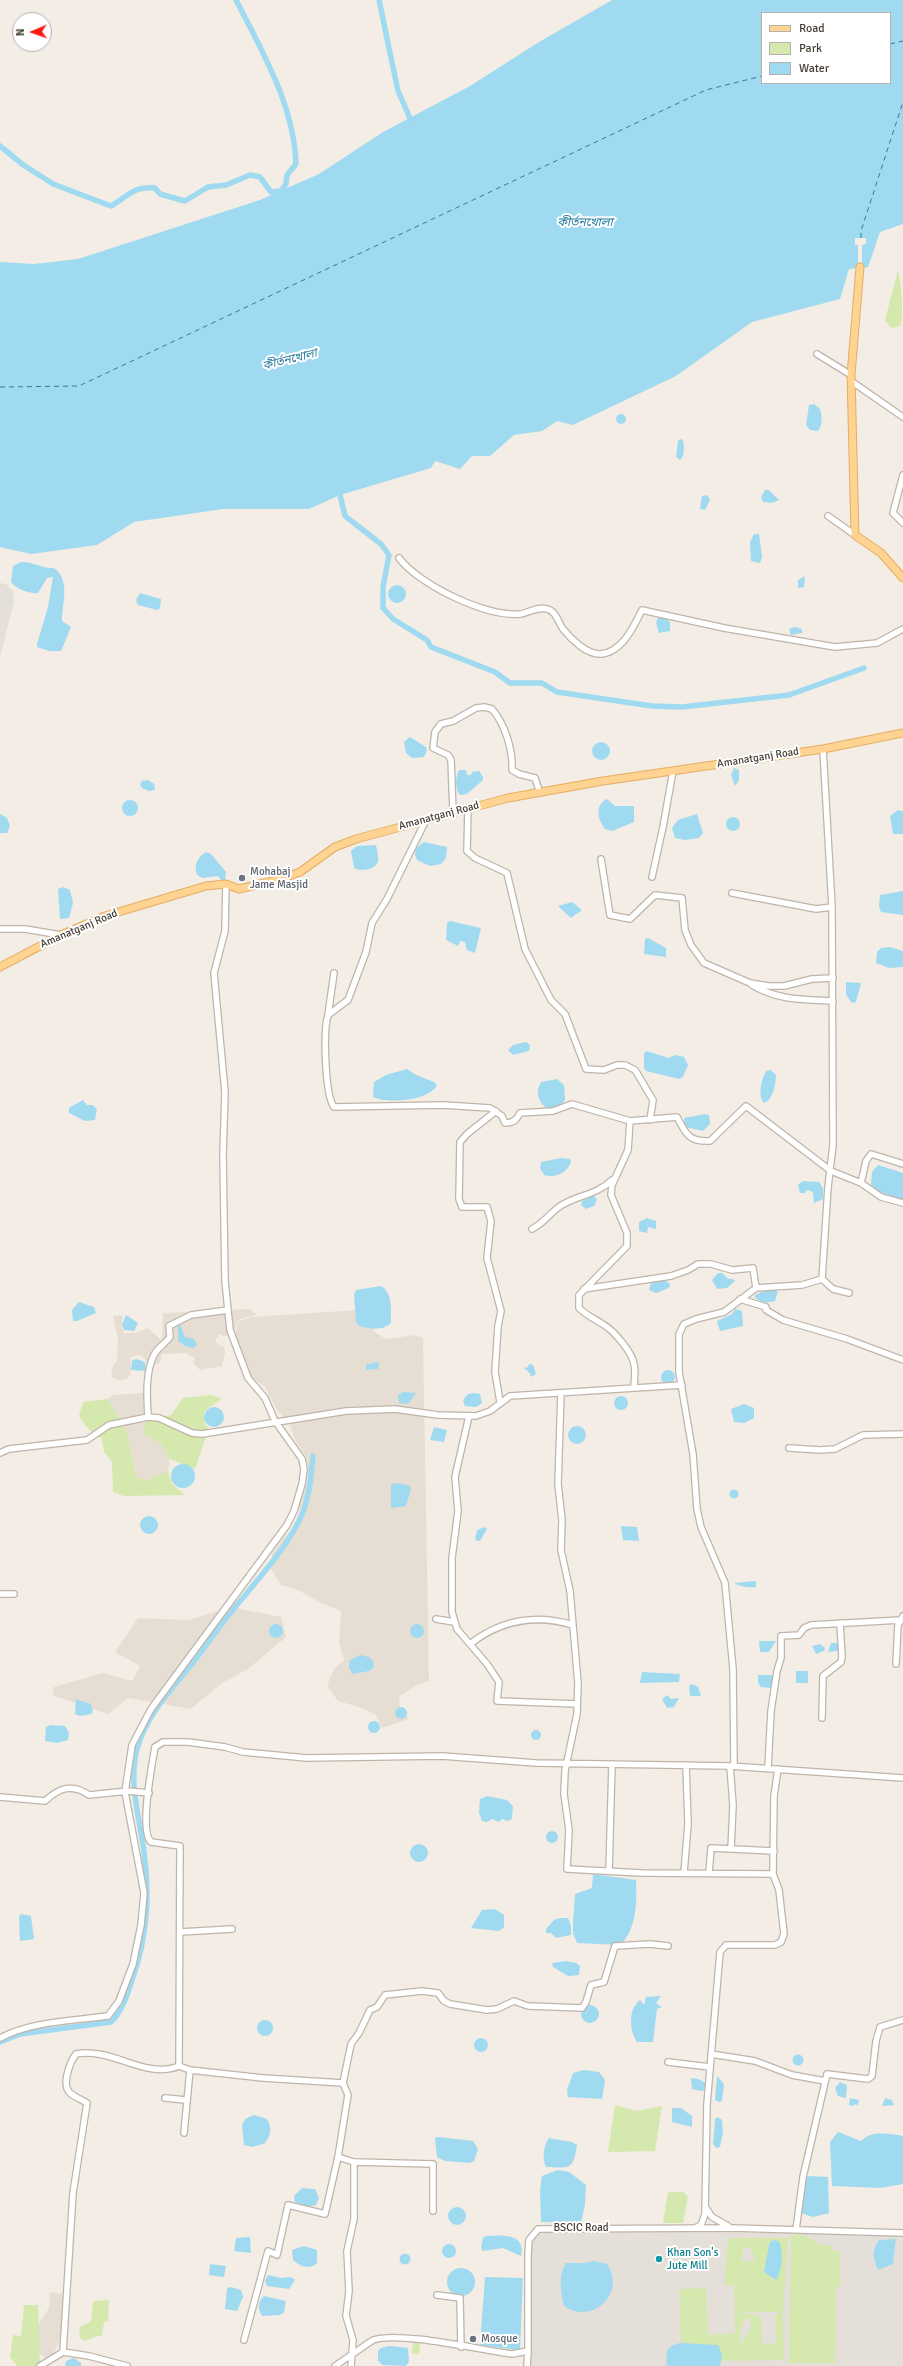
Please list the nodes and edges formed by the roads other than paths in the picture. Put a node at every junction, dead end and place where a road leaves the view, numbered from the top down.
1 (860, 267) dead end
2 (817, 354) dead end
3 (851, 378) junction
4 (903, 417) edge
5 (903, 475) edge
6 (828, 516) dead end
7 (903, 523) edge
8 (855, 535) junction
9 (399, 558) dead end
10 (903, 578) edge
11 (903, 629) edge
12 (903, 733) edge
13 (823, 748) junction
14 (673, 771) junction
15 (540, 793) junction
16 (468, 808) junction
17 (452, 812) junction
18 (426, 820) junction
19 (601, 859) dead end
20 (652, 876) dead end
21 (226, 884) junction
22 (732, 893) dead end
23 (832, 907) junction
24 (0, 929) edge
25 (61, 935) junction
26 (0, 967) edge
27 (334, 973) dead end
28 (834, 978) junction
29 (750, 983) junction
30 (833, 1001) junction
31 (328, 1015) junction
32 (496, 1111) junction
33 (650, 1120) junction
34 (630, 1121) junction
35 (903, 1164) edge
36 (831, 1171) junction
37 (618, 1174) junction
38 (861, 1183) junction
39 (903, 1203) edge
40 (532, 1228) dead end
41 (822, 1279) junction
42 (756, 1288) junction
43 (584, 1289) junction
44 (849, 1293) dead end
45 (740, 1299) junction
46 (228, 1310) junction
47 (903, 1360) edge
48 (682, 1385) junction
49 (634, 1388) junction
50 (561, 1393) junction
51 (500, 1402) junction
52 (469, 1416) junction
53 (148, 1417) junction
54 (275, 1421) junction
55 (903, 1434) edge
56 (789, 1448) dead end
57 (0, 1453) edge
58 (0, 1594) edge
59 (14, 1594) dead end
60 (902, 1618) edge
61 (436, 1619) dead end
62 (454, 1622) junction
63 (840, 1623) junction
64 (573, 1626) junction
65 (470, 1644) junction
66 (896, 1664) dead end
67 (578, 1704) junction
68 (822, 1718) dead end
69 (568, 1763) junction
70 (612, 1764) junction
71 (686, 1765) junction
72 (732, 1766) junction
73 (768, 1768) junction
74 (778, 1769) junction
75 (903, 1778) edge
76 (126, 1792) junction
77 (149, 1793) junction
78 (0, 1797) edge
79 (731, 1849) junction
80 (774, 1851) junction
81 (609, 1871) junction
82 (684, 1873) junction
83 (709, 1873) junction
84 (773, 1874) junction
85 (232, 1929) dead end
86 (180, 1932) junction
87 (668, 1946) dead end
88 (903, 2020) edge
89 (0, 2038) edge
90 (711, 2054) junction
91 (668, 2062) dead end
92 (179, 2066) junction
93 (710, 2067) junction
94 (190, 2070) junction
95 (825, 2080) junction
96 (343, 2083) junction
97 (165, 2098) dead end
98 (186, 2100) junction
99 (184, 2133) dead end
100 (338, 2157) junction
101 (354, 2162) junction
102 (706, 2208) junction
103 (432, 2211) dead end
104 (732, 2228) junction
105 (693, 2229) junction
106 (796, 2230) junction
107 (903, 2233) edge
108 (437, 2295) dead end
109 (244, 2340) dead end
110 (461, 2347) junction
111 (528, 2351) junction
112 (63, 2352) junction
113 (351, 2356) junction
114 (40, 2366) edge
115 (127, 2366) edge
116 (335, 2366) edge
117 (351, 2366) edge
118 (527, 2366) edge

1 - 3 main road
2 - 3 street
3 - 4 street
3 - 8 main road
5 - 7 street
6 - 8 street
8 - 10 main road
9 - 11 street
12 - 13 main road, Amanatganj Road
13 - 14 main road, Amanatganj Road
13 - 23 street
14 - 15 main road, Amanatganj Road
14 - 20 street
15 - 16 main road, Amanatganj Road
15 - 17 street
16 - 17 main road, Amanatganj Road
16 - 33 street
17 - 18 main road, Amanatganj Road
18 - 21 main road, Amanatganj Road
18 - 31 street
19 - 29 street
21 - 25 main road, Amanatganj Road
21 - 46 street
22 - 23 street
23 - 28 street
24 - 25 street
25 - 26 main road, Amanatganj Road
27 - 31 street
28 - 29 street
28 - 30 street
29 - 30 street
30 - 36 street
31 - 32 street
32 - 34 street
32 - 51 street
33 - 34 street
33 - 36 street
34 - 37 street
35 - 38 street
36 - 38 street
36 - 41 street
37 - 40 street
37 - 43 street
38 - 39 street
41 - 42 street
41 - 44 street
42 - 43 street
42 - 45 street
43 - 49 street
45 - 47 street
45 - 48 street
46 - 53 street
46 - 54 street
48 - 49 street
48 - 72 street
49 - 50 street
50 - 51 street
50 - 64 street
51 - 52 street
52 - 54 street
52 - 62 street
53 - 54 street
53 - 57 street
54 - 76 street
55 - 56 street
58 - 59 street
60 - 63 street
60 - 66 street
61 - 62 street
62 - 65 street
63 - 68 street
63 - 73 street
64 - 65 street
64 - 67 street
65 - 67 street
67 - 69 street
69 - 70 street
69 - 77 street
69 - 81 street
70 - 71 street
70 - 81 street
71 - 72 street
71 - 82 street
72 - 73 street
72 - 79 street
73 - 74 street
74 - 75 street
74 - 80 street
76 - 77 street
76 - 78 street
76 - 89 street
77 - 86 street
79 - 80 street
79 - 83 street
80 - 84 street
81 - 82 street
82 - 83 street
83 - 84 street
84 - 90 street
85 - 86 street
86 - 92 street
87 - 96 street
88 - 95 street
90 - 93 street
90 - 95 street
91 - 93 street
92 - 94 street
92 - 112 street
93 - 102 street
94 - 96 street
94 - 98 street
95 - 106 street
96 - 100 street
97 - 98 street
98 - 99 street
100 - 101 street
100 - 109 street
101 - 103 street
101 - 113 street
102 - 104 street
102 - 105 street
104 - 105 street, BSCIC Road
104 - 106 street, BSCIC Road
105 - 111 street, BSCIC Road
106 - 107 street, BSCIC Road
108 - 110 street
110 - 111 street
110 - 113 street
111 - 118 street, BSCIC Road
112 - 114 street
112 - 115 street
113 - 116 street
113 - 117 street

